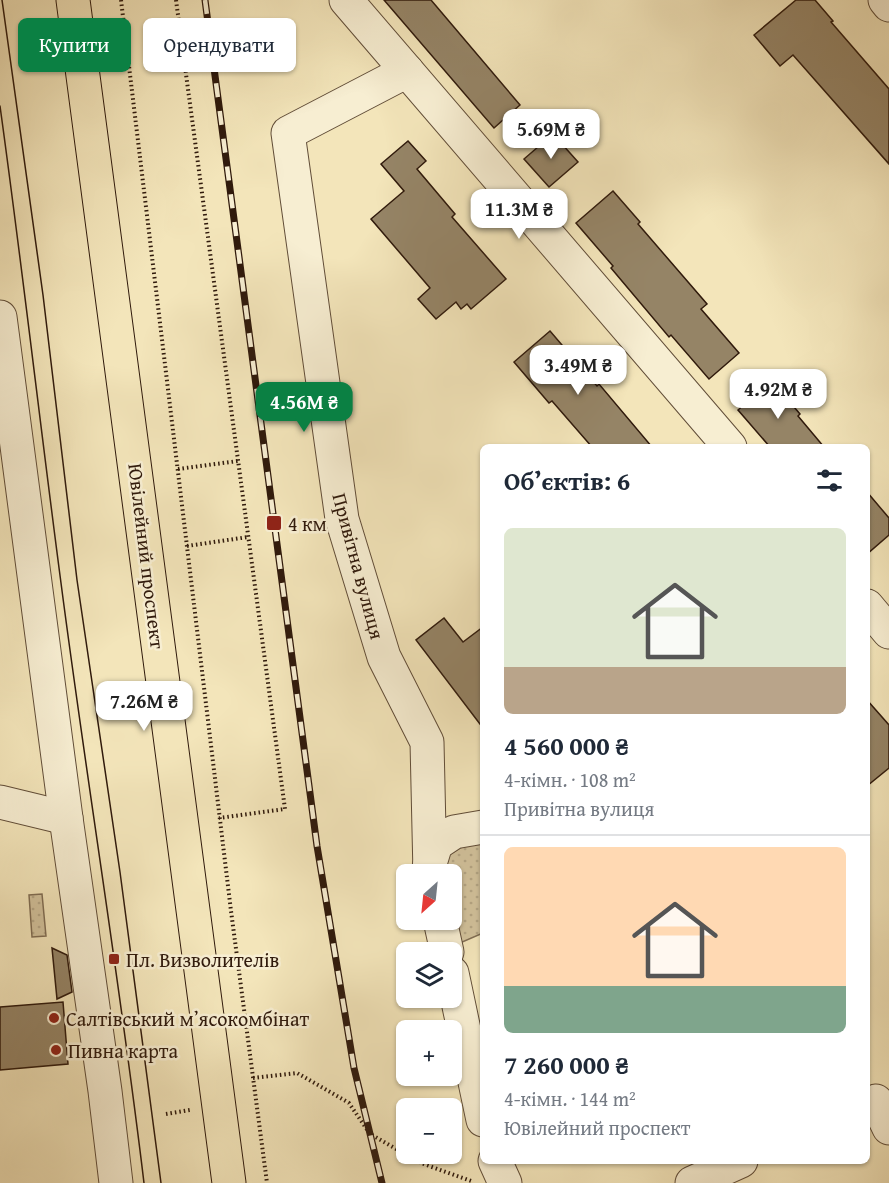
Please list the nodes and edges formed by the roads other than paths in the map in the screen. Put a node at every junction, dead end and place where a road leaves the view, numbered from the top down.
1 (73, 0) edge
2 (346, 0) edge
3 (885, 0) edge
4 (889, 5) edge
5 (407, 71) junction
6 (0, 318) edge
7 (4, 377) edge
8 (727, 444) edge
9 (870, 610) edge
10 (889, 632) edge
11 (0, 802) edge
12 (66, 818) junction
13 (480, 828) edge
14 (430, 864) edge
15 (432, 864) edge
16 (459, 1008) edge
17 (480, 1106) edge
18 (496, 1164) edge
19 (116, 1183) edge
20 (228, 1183) edge
21 (505, 1183) edge

1 - 20 main road, Ювілейний проспект
2 - 5 street
3 - 4 street
5 - 8 street
5 - 14 street, Привітна вулиця
6 - 7 street
7 - 12 street
9 - 10 street
11 - 12 street
12 - 19 street
13 - 15 street
16 - 17 street
18 - 21 street

